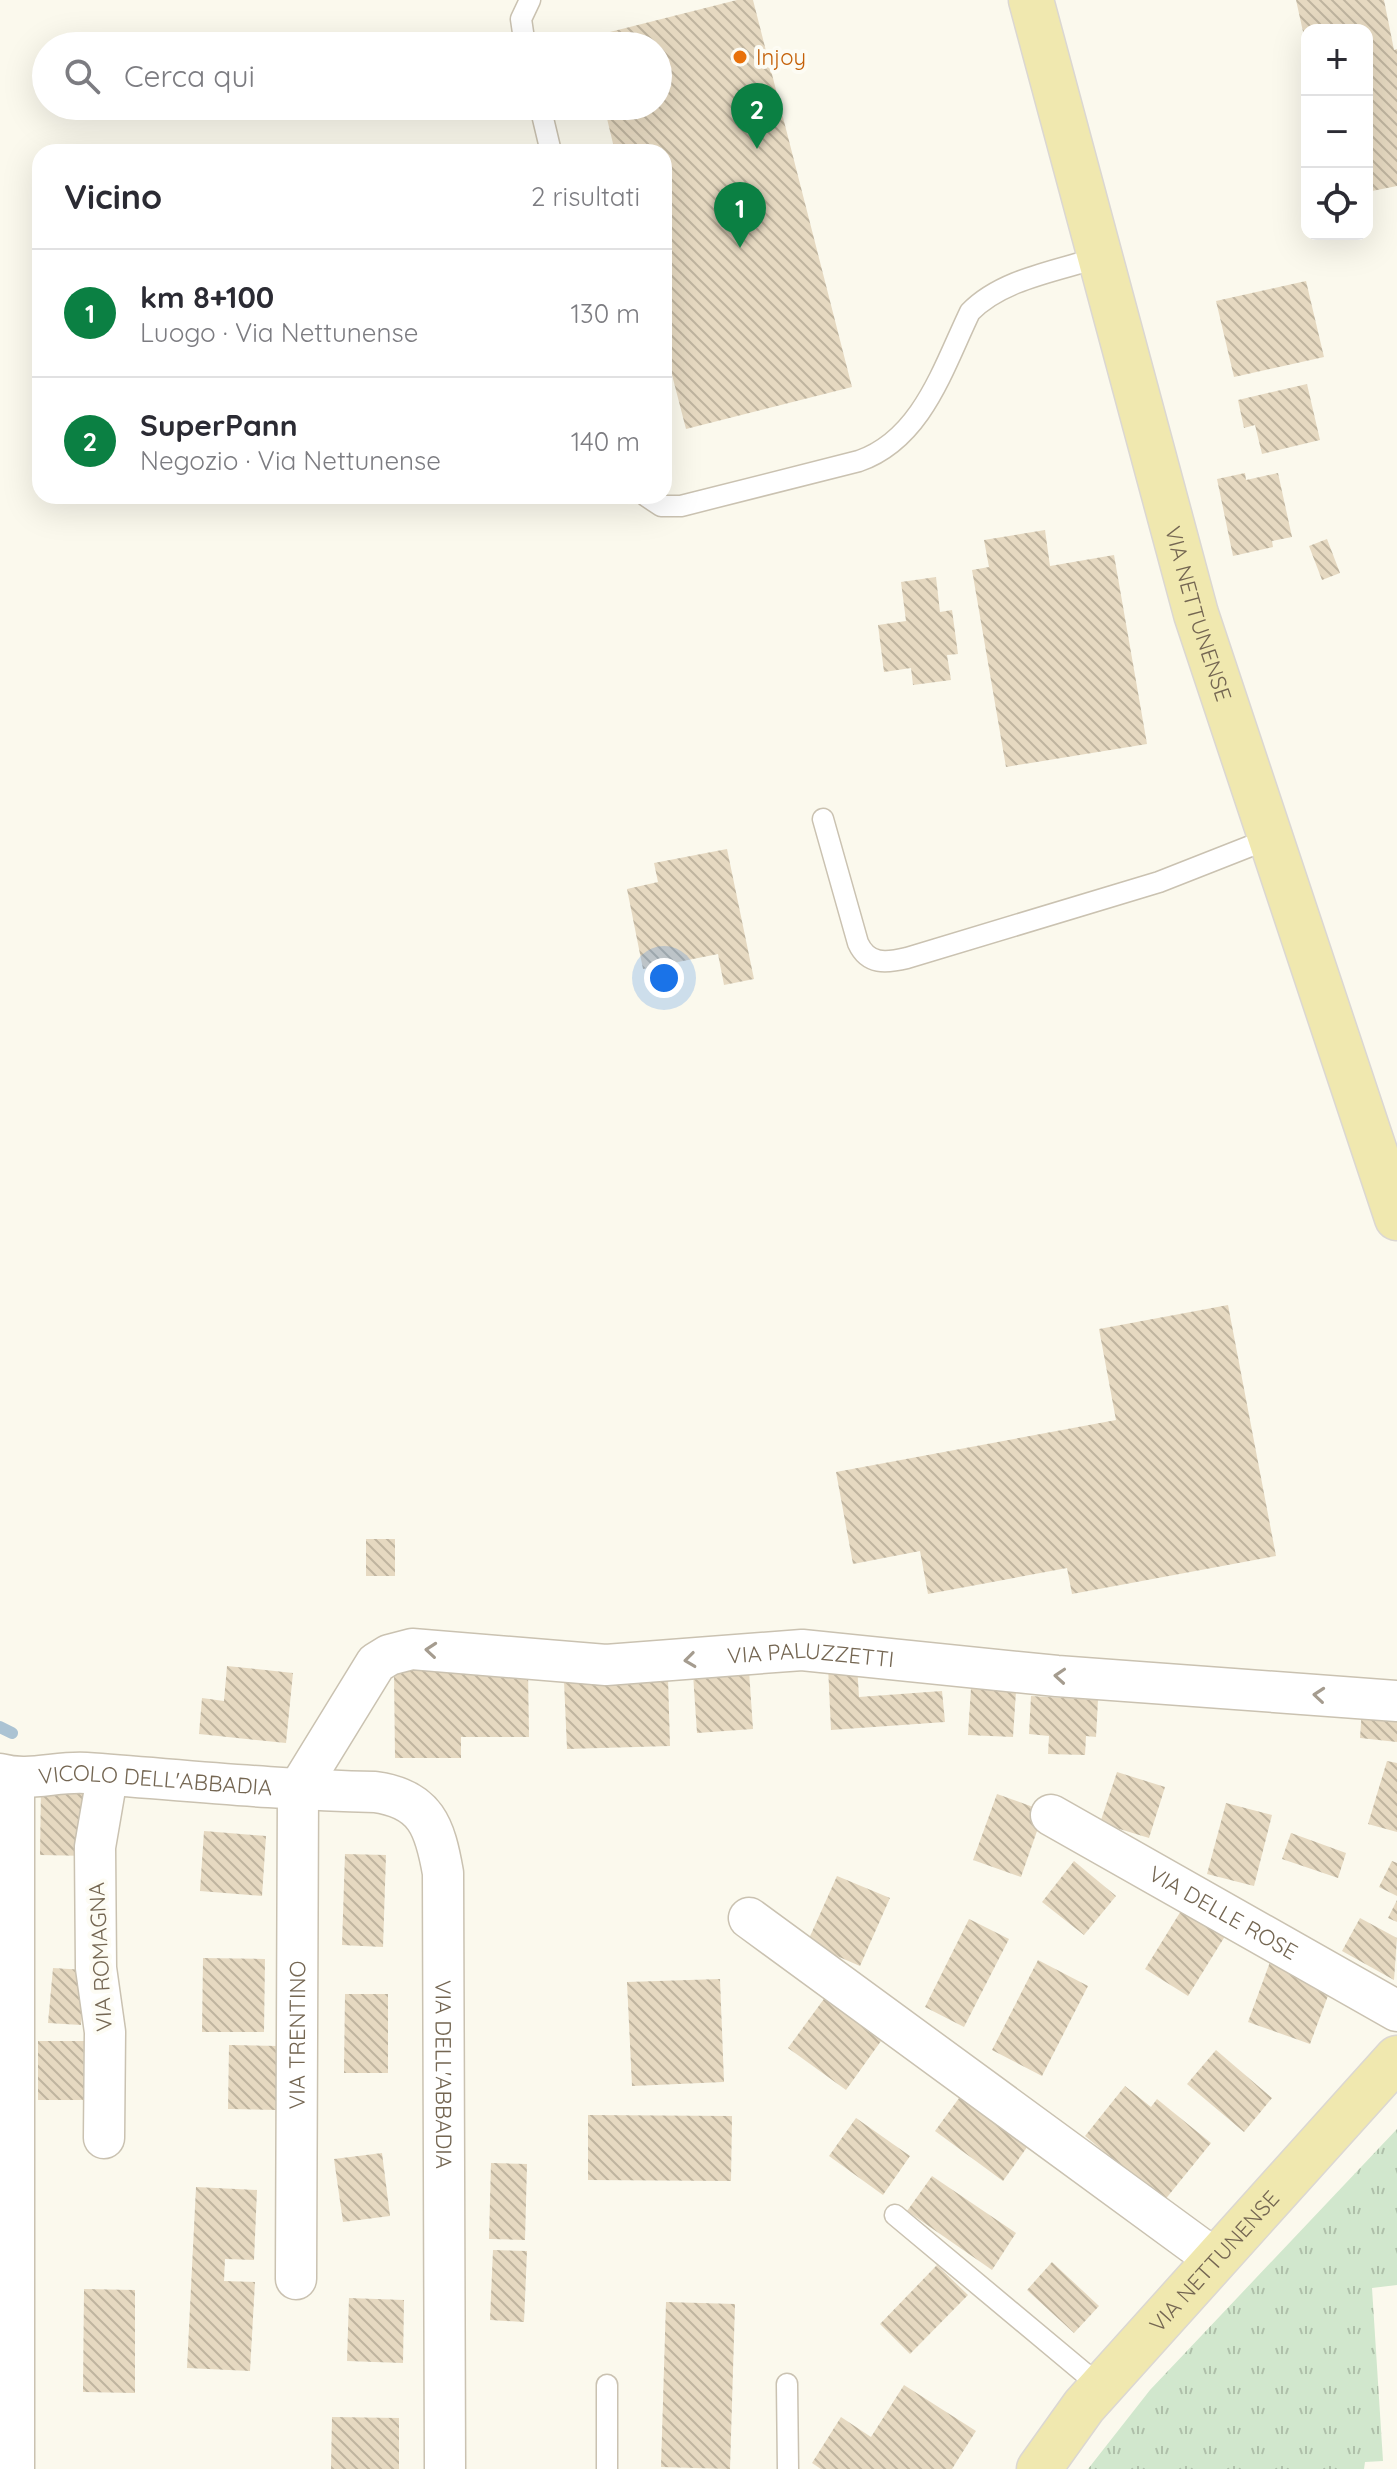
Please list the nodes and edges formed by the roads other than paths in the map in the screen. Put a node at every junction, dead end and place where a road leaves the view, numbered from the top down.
1 (530, 0) edge
2 (1031, 0) edge
3 (523, 32) edge
4 (543, 120) edge
5 (549, 144) edge
6 (1100, 257) junction
7 (658, 504) edge
8 (823, 819) dead end
9 (1271, 838) junction
10 (1397, 1218) edge
11 (1397, 1701) edge
12 (7, 1776) edge
13 (107, 1777) junction
14 (298, 1790) junction
15 (1051, 1815) dead end
16 (749, 1918) dead end
17 (1397, 2011) edge
18 (1397, 2058) edge
19 (104, 2138) dead end
20 (895, 2215) dead end
21 (1216, 2260) junction
22 (296, 2279) dead end
23 (787, 2384) dead end
24 (607, 2385) dead end
25 (1101, 2387) junction
26 (14, 2469) edge
27 (445, 2469) edge
28 (607, 2469) edge
29 (788, 2469) edge
30 (1039, 2469) edge

1 - 3 lane
2 - 6 main road, VIA NETTUNENSE
4 - 5 lane
6 - 7 lane
6 - 9 main road, VIA NETTUNENSE
8 - 9 lane
9 - 10 main road, VIA NETTUNENSE
11 -> 14 street, VIA PALUZZETTI
12 - 13 street, VICOLO DELL'ABBADIA
12 - 26 street, VICOLO DELL'ABBADIA
13 - 14 street, VICOLO DELL'ABBADIA
13 - 19 street, VIA ROMAGNA
14 - 22 street, VIA TRENTINO
14 - 27 street, VIA DELL'ABBADIA
15 - 17 street, VIA DELLE ROSE
16 - 21 street
18 - 21 main road, VIA NETTUNENSE
20 - 25 lane
21 - 25 main road, VIA NETTUNENSE
23 - 29 lane
24 - 28 lane
25 - 30 main road, VIA NETTUNENSE

